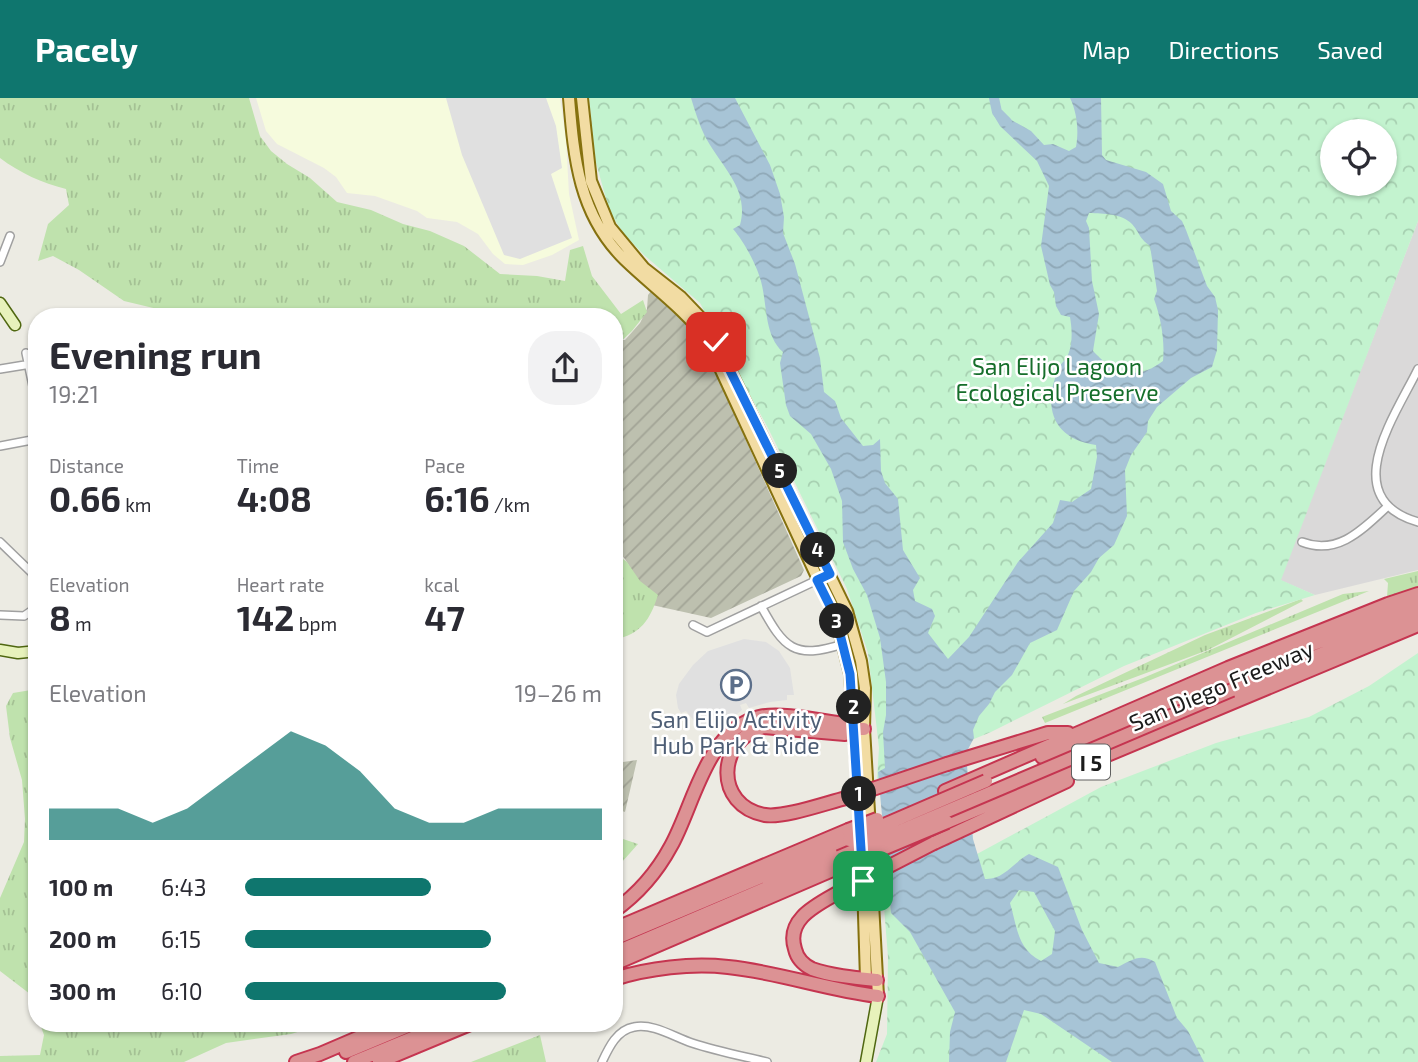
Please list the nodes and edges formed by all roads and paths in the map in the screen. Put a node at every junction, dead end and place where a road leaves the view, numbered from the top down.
1 (569, 98) edge
2 (582, 98) edge
3 (10, 236) dead end
4 (0, 262) edge
5 (0, 303) edge
6 (15, 325) dead end
7 (26, 353) dead end
8 (28, 356) edge
9 (28, 364) edge
10 (0, 369) edge
11 (1417, 372) edge
12 (28, 441) edge
13 (0, 446) edge
14 (1388, 506) junction
15 (1418, 522) edge
16 (0, 542) edge
17 (1302, 542) dead end
18 (28, 569) edge
19 (830, 574) junction
20 (817, 580) junction
21 (1418, 594) edge
22 (1418, 605) edge
23 (761, 606) junction
24 (28, 613) edge
25 (0, 615) edge
26 (1418, 615) edge
27 (693, 625) dead end
28 (1418, 625) edge
29 (843, 644) junction
30 (0, 650) edge
31 (28, 652) edge
32 (1234, 696) junction
33 (859, 729) junction
34 (1076, 733) junction
35 (986, 777) junction
36 (849, 835) junction
37 (840, 862) junction
38 (623, 904) edge
39 (623, 925) edge
40 (623, 935) edge
41 (623, 949) edge
42 (623, 960) edge
43 (623, 976) edge
44 (871, 980) junction
45 (873, 998) junction
46 (371, 1032) edge
47 (394, 1032) edge
48 (427, 1032) edge
49 (451, 1032) edge
50 (296, 1062) edge
51 (322, 1062) edge
52 (354, 1062) edge
53 (379, 1062) edge
54 (603, 1062) edge
55 (767, 1062) edge
56 (866, 1062) edge

1 - 20 main road
2 - 19 main road
3 - 4 street
5 - 6 street
7 - 8 street
9 - 10 street
11 - 14 street
12 - 13 street
14 - 15 street
14 - 17 street
16 - 18 street
19 - 20 street
19 - 33 main road
20 - 23 street
20 - 29 main road
21 - 34 highway, San Diego Freeway / I 5
22 - 35 highway
23 - 27 street
23 - 29 street
24 - 25 street
26 - 32 highway
28 - 32 highway, San Diego Freeway / I 5
29 - 33 main road
30 - 31 street
32 - 37 highway, San Diego Freeway / I 5, bridge
32 - 44 highway, bridge
33 - 34 highway, bridge
33 - 38 highway
33 - 44 main road
34 - 35 highway, San Diego Freeway / I 5
35 - 36 highway, San Diego Freeway / I 5, bridge
36 - 39 highway, San Diego Freeway / I 5
36 - 40 highway
37 - 41 highway
37 - 42 highway, San Diego Freeway / I 5
43 - 45 highway
44 - 45 main road
45 - 56 street
46 - 50 highway
47 - 51 highway
48 - 52 highway
49 - 53 highway
54 - 55 street

